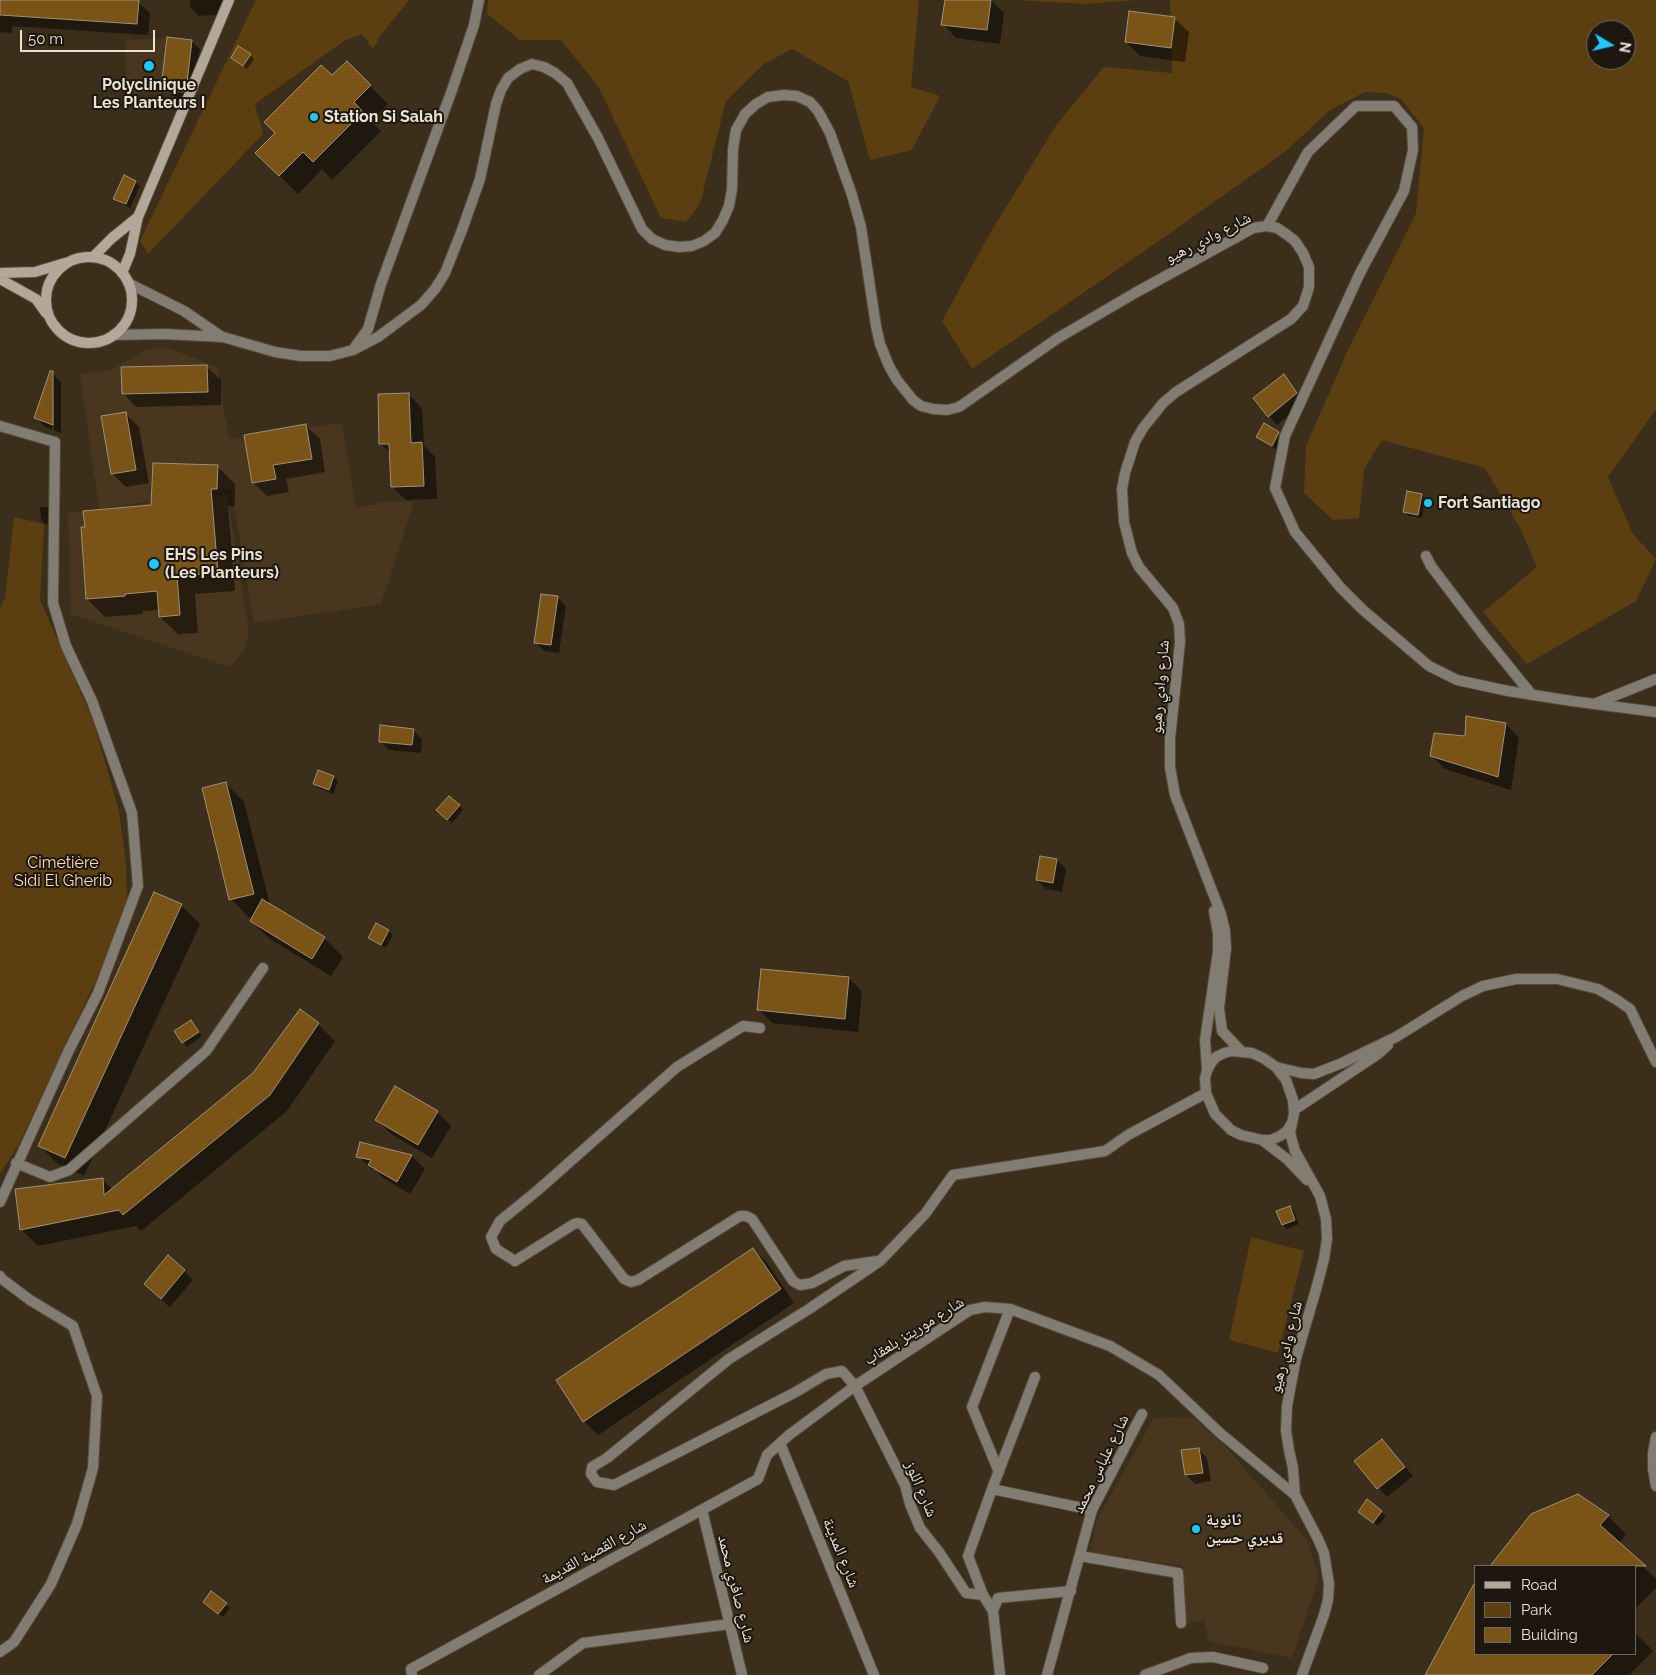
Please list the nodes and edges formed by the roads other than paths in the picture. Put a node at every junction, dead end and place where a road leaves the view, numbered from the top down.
1 (229, 0) edge
2 (479, 0) edge
3 (138, 217) junction
4 (1267, 226) junction
5 (93, 257) junction
6 (68, 262) junction
7 (0, 273) edge
8 (122, 273) junction
9 (0, 279) edge
10 (128, 283) junction
11 (51, 319) junction
12 (113, 335) junction
13 (223, 337) junction
14 (353, 350) junction
15 (0, 426) edge
16 (1426, 556) dead end
17 (1656, 679) edge
18 (1532, 695) junction
19 (1594, 704) junction
20 (1656, 712) edge
21 (1211, 888) junction
22 (263, 968) dead end
23 (760, 1028) dead end
24 (1396, 1037) junction
25 (1241, 1051) junction
26 (1656, 1062) edge
27 (1276, 1067) junction
28 (1207, 1071) junction
29 (1206, 1093) junction
30 (1294, 1112) junction
31 (1262, 1140) junction
32 (16, 1163) junction
33 (1320, 1196) junction
34 (0, 1202) edge
35 (880, 1261) junction
36 (0, 1276) edge
37 (1010, 1309) junction
38 (1035, 1378) dead end
39 (854, 1386) junction
40 (1142, 1414) dead end
41 (1656, 1437) edge
42 (780, 1443) junction
43 (999, 1472) junction
44 (1656, 1486) edge
45 (992, 1489) junction
46 (1295, 1495) junction
47 (702, 1510) junction
48 (1092, 1510) junction
49 (1080, 1556) junction
50 (1071, 1591) junction
51 (983, 1595) junction
52 (993, 1611) junction
53 (1181, 1623) dead end
54 (730, 1624) junction
55 (0, 1652) edge
56 (1263, 1668) dead end
57 (412, 1675) edge
58 (539, 1675) edge
59 (742, 1675) edge
60 (874, 1675) edge
61 (1000, 1675) edge
62 (1047, 1675) edge
63 (1145, 1675) edge
64 (1302, 1675) edge

1 - 3 main road
2 - 14 street
3 - 5 main road
3 - 8 main road
4 - 14 street, شارع وادي رهيو
4 - 18 street
4 - 21 street, شارع وادي رهيو
5 - 6 main road
5 - 8 main road
6 - 7 main road
6 - 11 main road
8 - 10 main road
9 - 11 main road
10 - 12 main road
10 - 13 street
11 - 12 main road
12 - 13 street
13 - 14 street
15 - 32 street
16 - 18 street
17 - 19 street
18 - 19 street
19 - 20 street
21 - 25 street, شارع وادي رهيو
21 - 28 street, شارع وادي رهيو
22 - 32 street
23 - 35 street
24 - 26 street
24 - 27 street
24 - 30 street
25 - 27 street
25 - 28 street
27 - 30 street, شارع وادي رهيو
28 - 29 street, شارع وادي رهيو
29 - 31 street
29 - 35 street
30 - 31 street
30 - 33 street, شارع وادي رهيو
31 - 33 street, شارع وادي رهيو
32 - 34 street
33 - 46 street, شارع وادي رهيو
35 - 39 street
36 - 55 street
37 - 39 street, شارع موريتز بلعقاب
37 - 43 street
37 - 46 street, شارع موريتز بلعقاب
38 - 43 street
39 - 42 street, شارع موريتز بلعقاب
39 - 51 street, شارع اللوز
40 - 48 street, شارع علباس محمد
41 - 44 street
42 - 47 street, شارع القصبة القديمة
42 - 60 street, شارع المدينة
43 - 45 street
45 - 48 street
45 - 51 street
46 - 64 street, شارع وادي رهيو
47 - 54 street, شارع صافري محمد
47 - 57 street, شارع القصبة القديمة
48 - 49 street, شارع علباس محمد
49 - 50 street, شارع علباس محمد
49 - 53 street
50 - 52 street
50 - 62 street, شارع علباس محمد
51 - 52 street
52 - 61 street
54 - 58 street
54 - 59 street, شارع صافري محمد
56 - 63 street

